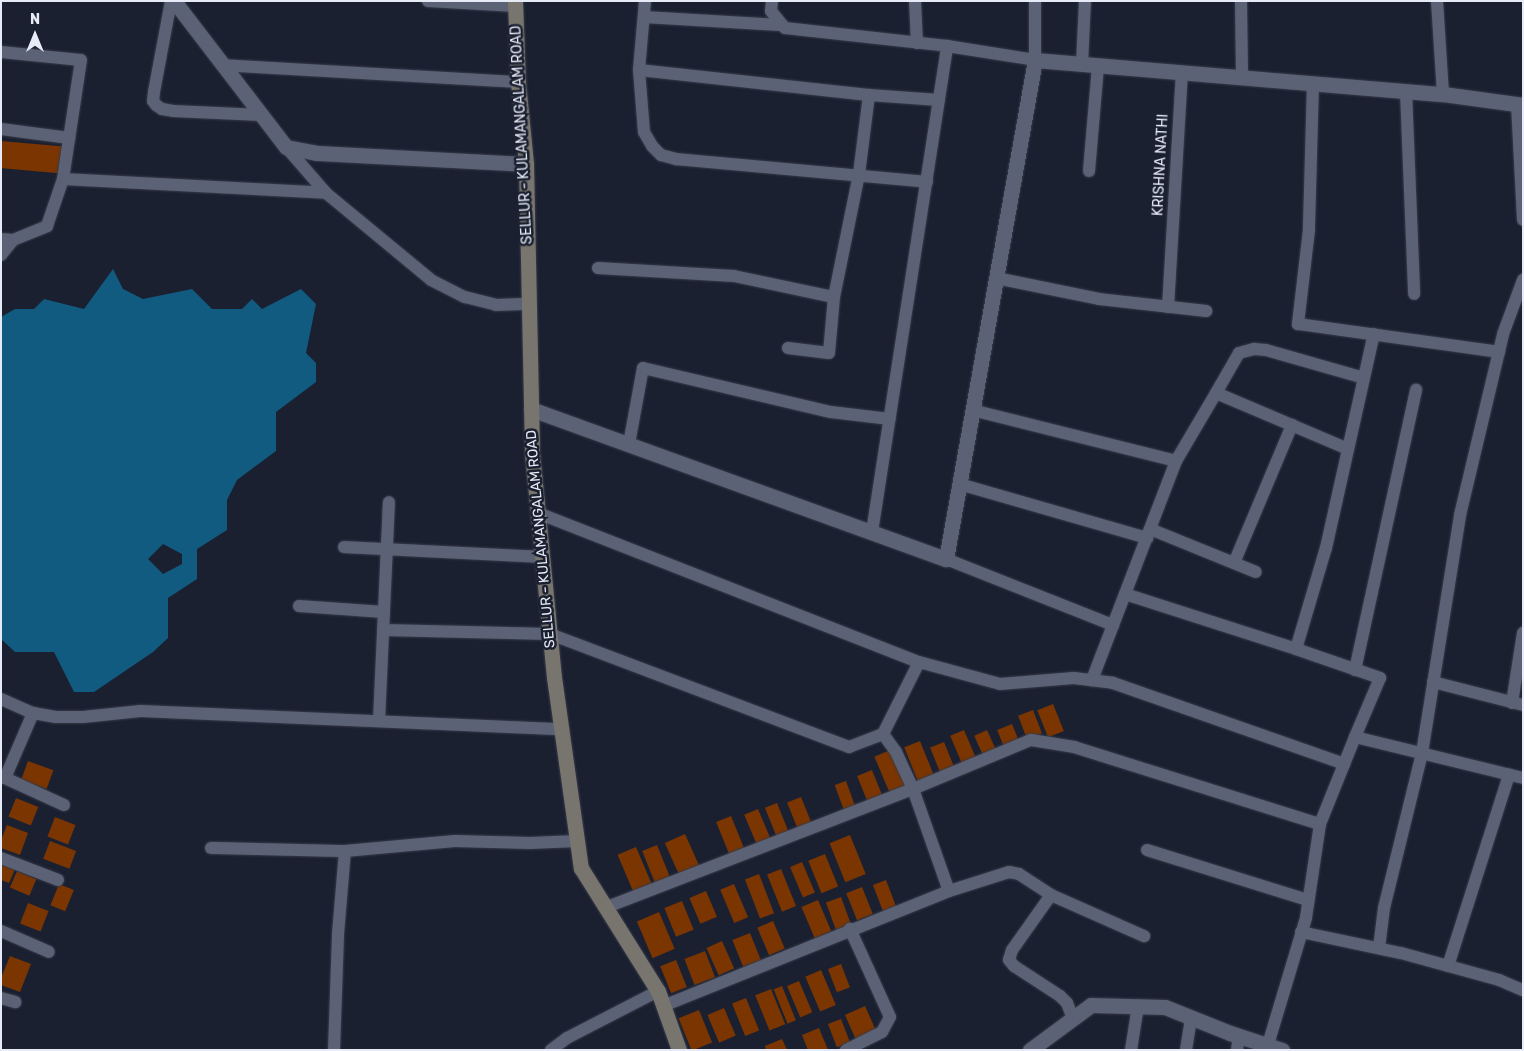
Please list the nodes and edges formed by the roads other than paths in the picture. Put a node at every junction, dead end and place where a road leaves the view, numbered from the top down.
1 (173, 1) edge
2 (428, 1) edge
3 (645, 1) edge
4 (772, 1) edge
5 (915, 1) edge
6 (1035, 1) edge
7 (1085, 1) edge
8 (1241, 1) edge
9 (1436, 1) edge
10 (515, 3) edge
11 (644, 17) junction
12 (780, 25) junction
13 (916, 43) junction
14 (947, 46) junction
15 (1, 52) edge
16 (1035, 60) junction
17 (1082, 64) junction
18 (1098, 65) junction
19 (222, 66) junction
20 (639, 70) junction
21 (1182, 73) junction
22 (1242, 77) junction
23 (518, 82) junction
24 (1313, 83) junction
25 (1406, 91) junction
26 (1443, 94) junction
27 (869, 96) junction
28 (939, 100) junction
29 (1520, 104) edge
30 (261, 115) junction
31 (1, 129) edge
32 (69, 138) junction
33 (286, 147) junction
34 (526, 164) junction
35 (1089, 171) dead end
36 (859, 174) junction
37 (63, 179) junction
38 (927, 182) junction
39 (326, 193) junction
40 (1523, 220) edge
41 (7, 240) edge
42 (1, 255) edge
43 (598, 268) dead end
44 (996, 278) junction
45 (1523, 280) edge
46 (1414, 294) dead end
47 (834, 297) junction
48 (1520, 298) edge
49 (529, 304) junction
50 (1168, 307) junction
51 (1206, 311) dead end
52 (1374, 334) junction
53 (788, 348) dead end
54 (1499, 352) junction
55 (1364, 378) junction
56 (1416, 390) dead end
57 (1216, 393) junction
58 (531, 409) junction
59 (972, 410) junction
60 (890, 419) junction
61 (1292, 425) junction
62 (629, 444) junction
63 (1348, 449) junction
64 (1176, 461) junction
65 (959, 484) junction
66 (389, 502) dead end
67 (538, 513) junction
68 (872, 532) junction
69 (1148, 534) junction
70 (344, 547) dead end
71 (387, 550) junction
72 (542, 557) junction
73 (946, 559) junction
74 (1234, 563) junction
75 (1256, 572) dead end
76 (1125, 594) junction
77 (298, 606) dead end
78 (384, 612) junction
79 (1114, 625) junction
80 (383, 630) junction
81 (550, 634) junction
82 (1522, 637) edge
83 (1296, 649) junction
84 (919, 662) junction
85 (1355, 670) junction
86 (1092, 680) junction
87 (1433, 682) junction
88 (1, 699) edge
89 (1518, 704) edge
90 (33, 713) junction
91 (379, 721) junction
92 (561, 729) junction
93 (883, 734) junction
94 (1355, 737) junction
95 (1422, 753) junction
96 (1344, 764) junction
97 (1509, 775) junction
98 (1523, 778) edge
99 (3, 781) edge
100 (913, 788) junction
101 (64, 805) dead end
102 (1320, 824) junction
103 (578, 842) junction
104 (212, 848) dead end
105 (1147, 850) dead end
106 (345, 851) junction
107 (1, 858) edge
108 (58, 880) dead end
109 (949, 891) junction
110 (1051, 895) junction
111 (1308, 900) junction
112 (607, 907) junction
113 (850, 929) junction
114 (1, 931) edge
115 (1301, 932) junction
116 (1144, 936) dead end
117 (1379, 948) junction
118 (49, 952) dead end
119 (1448, 966) junction
120 (1523, 990) edge
121 (1, 998) edge
122 (661, 999) junction
123 (15, 1002) dead end
124 (1138, 1006) junction
125 (1073, 1018) junction
126 (1191, 1018) junction
127 (1238, 1043) edge
128 (1276, 1048) edge
129 (334, 1050) edge
130 (550, 1050) edge
131 (679, 1050) edge
132 (846, 1050) edge
133 (1030, 1050) edge
134 (1131, 1050) edge
135 (1186, 1050) edge

1 - 19 street
1 - 30 street
2 - 10 street
3 - 11 street
4 - 12 street
5 - 13 street
6 - 16 street
7 - 17 street
8 - 22 street
9 - 26 street
10 - 23 main road, SELLUR - KULAMANGALAM ROAD
11 - 12 street
11 - 20 street
12 - 13 street
13 - 14 street
14 - 16 street
14 - 28 street
15 - 32 street
16 - 17 street
16 - 44 street
17 - 18 street
18 - 21 street
18 - 35 street
19 - 23 street
19 - 30 street
20 - 27 street
20 - 36 street
21 - 22 street
21 - 50 street, KRISHNA NATHI
22 - 24 street
23 - 34 main road, SELLUR - KULAMANGALAM ROAD
24 - 25 street
24 - 52 street
25 - 26 street
25 - 46 street
26 - 29 street
27 - 28 street
27 - 36 street
28 - 38 street
29 - 40 street
30 - 33 street
31 - 32 street
32 - 37 street
33 - 34 street
33 - 39 street
34 - 49 main road, SELLUR - KULAMANGALAM ROAD
36 - 38 street
36 - 47 street
37 - 39 street
37 - 41 street
38 - 60 street
39 - 49 street
41 - 42 street
43 - 47 street
44 - 50 street
44 - 59 street
45 - 48 street
47 - 53 street
48 - 54 street
49 - 58 main road, SELLUR - KULAMANGALAM ROAD
50 - 51 street
52 - 54 street
52 - 55 street
54 - 87 street
55 - 57 street
55 - 63 street
56 - 85 street
57 - 61 street
57 - 64 street
58 - 62 street
58 - 67 main road, SELLUR - KULAMANGALAM ROAD
59 - 64 street
59 - 65 street
60 - 62 street
60 - 68 street
61 - 63 street
61 - 74 street
62 - 68 street
63 - 83 street
64 - 69 street
65 - 69 street
65 - 73 street
66 - 71 street
67 - 72 main road, SELLUR - KULAMANGALAM ROAD
67 - 84 street
68 - 73 street
69 - 74 street
69 - 76 street
70 - 71 street
71 - 72 street
71 - 78 street
72 - 81 main road, SELLUR - KULAMANGALAM ROAD
73 - 79 street
74 - 75 street
76 - 79 street
76 - 83 street
77 - 78 street
78 - 80 street
79 - 86 street
80 - 81 street
80 - 91 street
81 - 92 main road, SELLUR - KULAMANGALAM ROAD
81 - 93 street
82 - 89 street
83 - 85 street
84 - 86 street
84 - 93 street
85 - 94 street
86 - 96 street
87 - 89 street
87 - 95 street
88 - 90 street
90 - 91 street
90 - 99 street
91 - 92 street
92 - 103 main road, SELLUR - KULAMANGALAM ROAD
93 - 100 street
94 - 95 street
94 - 96 street
95 - 97 street
95 - 117 street
96 - 102 street
97 - 98 street
97 - 119 street
99 - 101 street
100 - 102 street
100 - 109 street
100 - 112 street
102 - 111 street
103 - 106 street
103 - 112 main road, SELLUR - KULAMANGALAM ROAD
104 - 106 street
105 - 111 street
106 - 129 street
107 - 108 street
109 - 110 street
109 - 113 street
110 - 116 street
110 - 125 street
111 - 115 street
112 - 122 main road, SELLUR - KULAMANGALAM ROAD
113 - 122 street
113 - 132 street
114 - 118 street
115 - 117 street
115 - 128 street
117 - 119 street
119 - 120 street
121 - 123 street
122 - 130 street
122 - 131 main road, SELLUR - KULAMANGALAM ROAD
124 - 125 street
124 - 126 street
124 - 134 street
125 - 133 street
126 - 127 street
126 - 135 street
127 - 128 street

